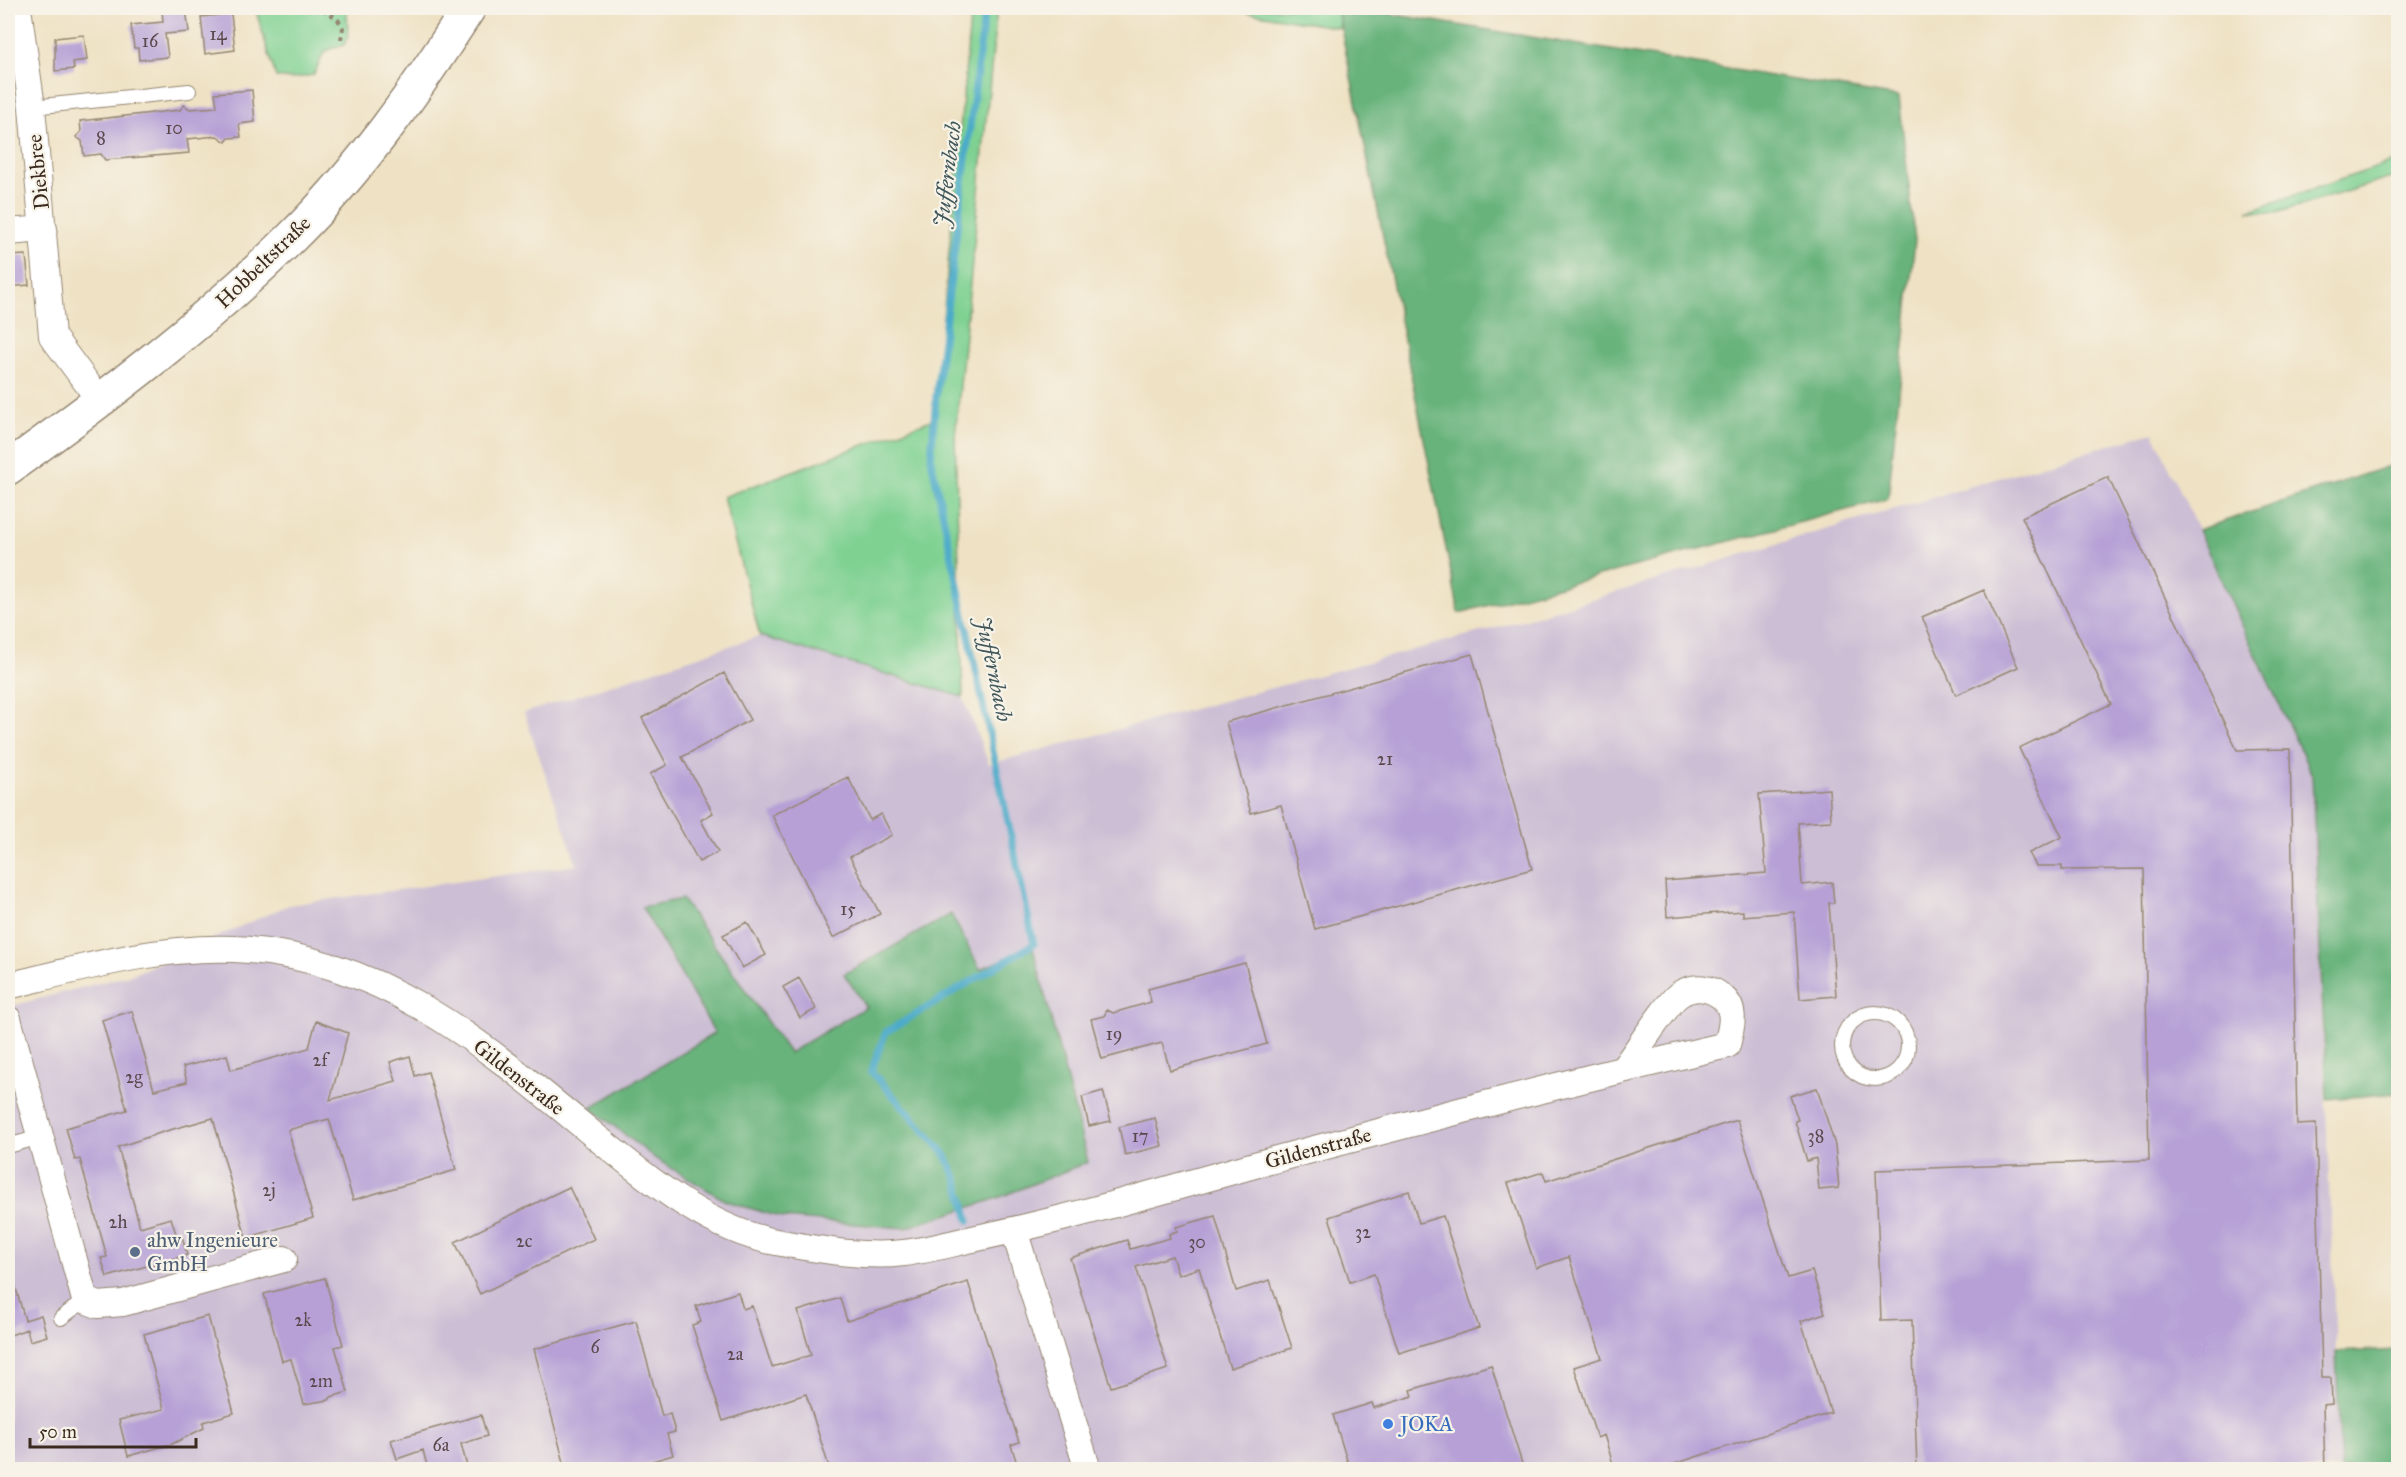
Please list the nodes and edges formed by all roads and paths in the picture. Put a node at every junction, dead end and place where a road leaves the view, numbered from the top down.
1 (18, 8) edge
2 (308, 8) edge
3 (469, 8) edge
4 (325, 9) edge
5 (341, 39) dead end
6 (189, 91) dead end
7 (32, 107) junction
8 (44, 229) junction
9 (8, 232) edge
10 (101, 402) junction
11 (8, 468) edge
12 (8, 986) edge
13 (8, 1019) edge
14 (1623, 1069) dead end
15 (1898, 1069) joint
16 (40, 1137) junction
17 (8, 1146) edge
18 (1014, 1230) junction
19 (284, 1259) dead end
20 (85, 1300) junction
21 (61, 1318) dead end
22 (1088, 1470) edge

1 - 7 street, Diekbree
2 - 4 path
3 - 10 street, Hobbeltstraße
4 - 5 path
6 - 7 lane
7 - 8 street, Diekbree
8 - 9 street, Diekbree
8 - 10 street, Diekbree
10 - 11 street, Hobbeltstraße
12 - 18 street, Gildenstraße
13 - 16 street
14 - 18 street, Gildenstraße
15 - 15 lane
16 - 17 lane
16 - 20 street
18 - 22 street
19 - 20 street
20 - 21 lane

